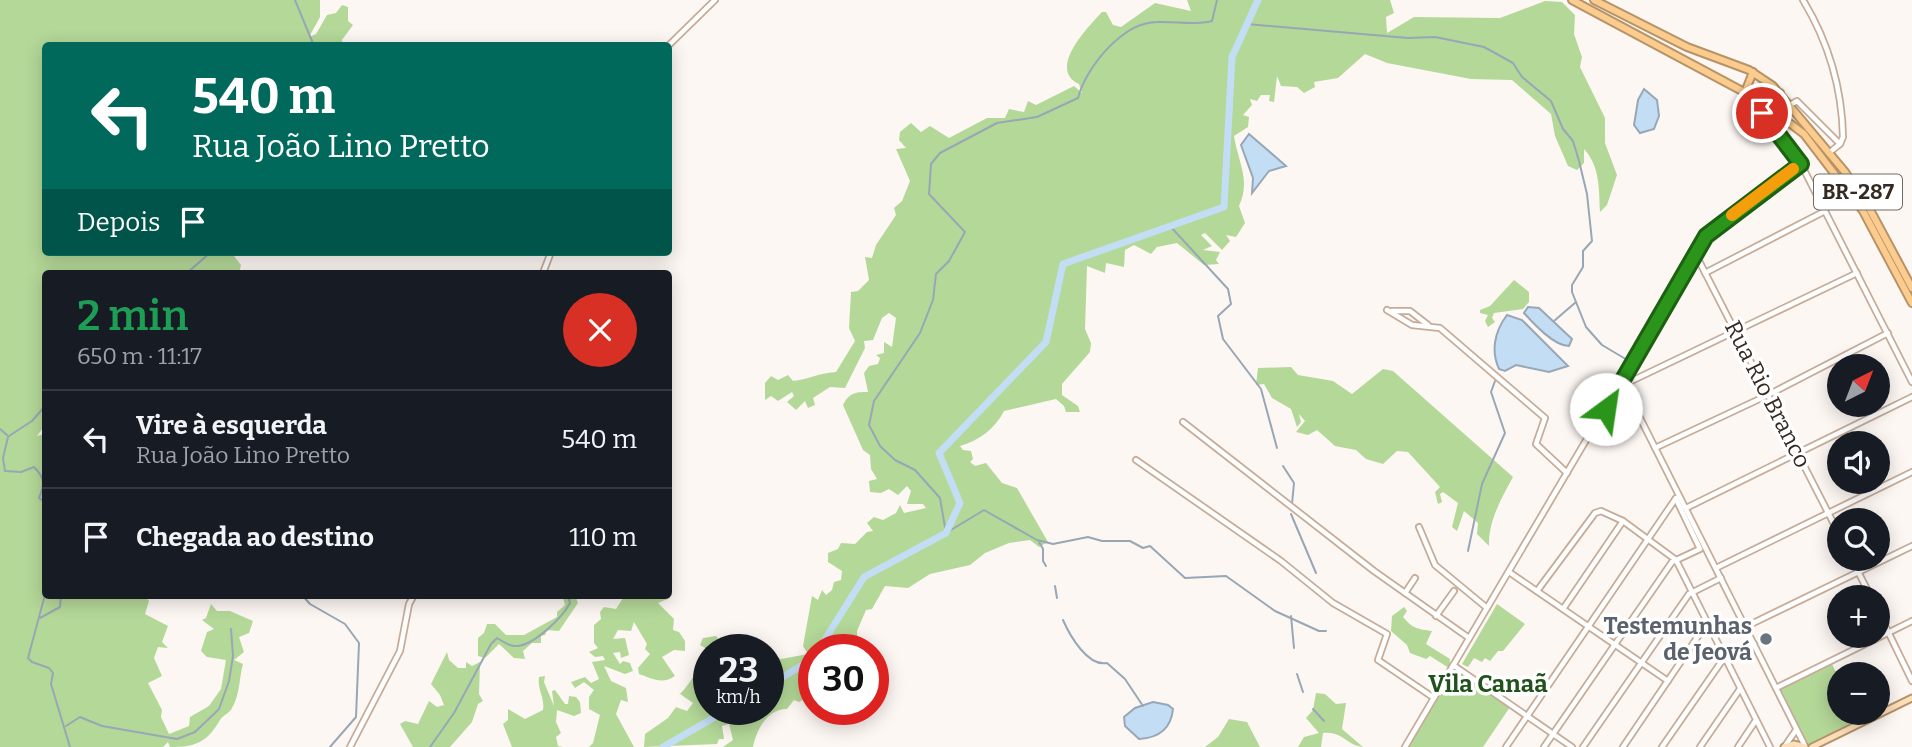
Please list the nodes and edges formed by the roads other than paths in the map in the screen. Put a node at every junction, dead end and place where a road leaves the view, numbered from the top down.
1 (715, 0) edge
2 (1572, 0) edge
3 (1594, 0) edge
4 (1803, 0) edge
5 (672, 42) edge
6 (1753, 72) junction
7 (1745, 92) junction
8 (1780, 93) junction
9 (1790, 105) junction
10 (1770, 106) junction
11 (1762, 113) junction
12 (1784, 116) junction
13 (1774, 127) junction
14 (1840, 144) junction
15 (1830, 152) junction
16 (1801, 164) junction
17 (1825, 211) junction
18 (1695, 255) junction
19 (1705, 273) junction
20 (1857, 273) junction
21 (1912, 288) edge
22 (1912, 303) edge
23 (1429, 326) junction
24 (1735, 330) junction
25 (1888, 333) junction
26 (1912, 382) edge
27 (1620, 386) junction
28 (1768, 395) junction
29 (1912, 397) edge
30 (1183, 422) dead end
31 (1655, 448) junction
32 (1797, 452) junction
33 (1136, 460) dead end
34 (1912, 472) edge
35 (1567, 473) junction
36 (1677, 497) junction
37 (1686, 508) junction
38 (1841, 508) edge
39 (1827, 510) edge
40 (1827, 515) edge
41 (1623, 521) junction
42 (1419, 527) dead end
43 (1648, 539) junction
44 (1912, 546) edge
45 (1676, 560) junction
46 (1716, 568) junction
47 (1509, 572) junction
48 (1858, 572) junction
49 (1415, 578) dead end
50 (1721, 578) junction
51 (1865, 585) edge
52 (1454, 591) dead end
53 (1536, 591) junction
54 (1692, 592) junction
55 (1405, 593) junction
56 (412, 599) edge
57 (1488, 607) junction
58 (1563, 609) junction
59 (1436, 616) junction
60 (1912, 621) edge
61 (1707, 623) junction
62 (1588, 627) junction
63 (1745, 627) junction
64 (1890, 632) edge
65 (1890, 635) edge
66 (1469, 638) junction
67 (1754, 644) junction
68 (1615, 645) junction
69 (1858, 648) edge
70 (1724, 658) junction
71 (1641, 663) junction
72 (1453, 665) junction
73 (1668, 681) junction
74 (1912, 681) edge
75 (1776, 688) junction
76 (1740, 689) junction
77 (1434, 698) junction
78 (1912, 698) edge
79 (1527, 716) junction
80 (1756, 720) junction
81 (1797, 729) junction
82 (1553, 734) junction
83 (1625, 746) edge
84 (350, 747) edge
85 (1405, 747) edge
86 (1506, 747) edge
87 (1544, 747) edge
88 (1572, 747) edge
89 (1583, 747) edge
90 (1662, 747) edge
91 (1700, 747) edge
92 (1738, 747) edge
93 (1770, 747) edge
94 (1784, 747) edge
95 (1805, 747) edge
96 (1812, 747) edge

1 - 5 street
2 - 7 highway, BR-287
3 - 6 highway, BR-287
4 - 14 street
6 - 7 highway
6 - 8 highway, BR-287
7 - 10 highway, BR-287
7 - 11 street
8 - 9 highway, BR-287
8 - 10 highway
9 - 14 street, BR-287
9 - 15 highway, BR-287
10 - 11 highway
10 - 12 highway, BR-287
11 - 13 street
12 - 13 highway
12 - 22 highway, BR-287
13 - 16 street
14 - 15 street
15 - 21 highway, BR-287
16 - 17 street
16 - 18 street
17 - 19 street
17 - 20 street
18 - 19 street, Rua Rio Branco
18 - 27 street
19 - 24 street, Rua Rio Branco
20 - 24 street
20 - 25 street
23 - 23 street
23 - 35 street
24 - 27 street
24 - 28 street, Rua Rio Branco
25 - 26 street
25 - 28 street
27 - 31 street
27 - 35 street
28 - 31 street
28 - 32 street, Rua Rio Branco
29 - 32 street
30 - 55 street
31 - 36 street
32 - 37 street
32 - 39 street, Rua Rio Branco
33 - 77 street
34 - 38 street
35 - 47 street
36 - 37 street
36 - 43 street
36 - 45 street
37 - 46 street
40 - 46 street
41 - 43 street
41 - 53 street
41 - 58 street
42 - 57 street
43 - 45 street
43 - 62 street
44 - 48 street
45 - 54 street
45 - 68 street
46 - 50 street
47 - 53 street
47 - 57 street
48 - 51 street
48 - 63 street
49 - 55 street
50 - 54 street
50 - 63 street
52 - 59 street
53 - 58 street
54 - 61 street
54 - 71 street
55 - 59 street
56 - 84 street
57 - 66 street
58 - 62 street
59 - 66 street
60 - 64 street
61 - 70 street
61 - 73 street
62 - 68 street
62 - 79 street
63 - 67 street
65 - 74 street
66 - 72 street
67 - 70 street
67 - 75 street
68 - 71 street
68 - 82 street
69 - 75 street
70 - 76 street
70 - 90 street
71 - 73 street
71 - 89 street
72 - 77 street
72 - 79 street
73 - 83 street
75 - 81 street
76 - 80 street
76 - 91 street
77 - 85 street
78 - 96 main road
79 - 82 street
79 - 86 street
80 - 92 street
80 - 93 street
81 - 94 street
81 - 95 street
82 - 87 street
82 - 88 street
94 - 95 main road

